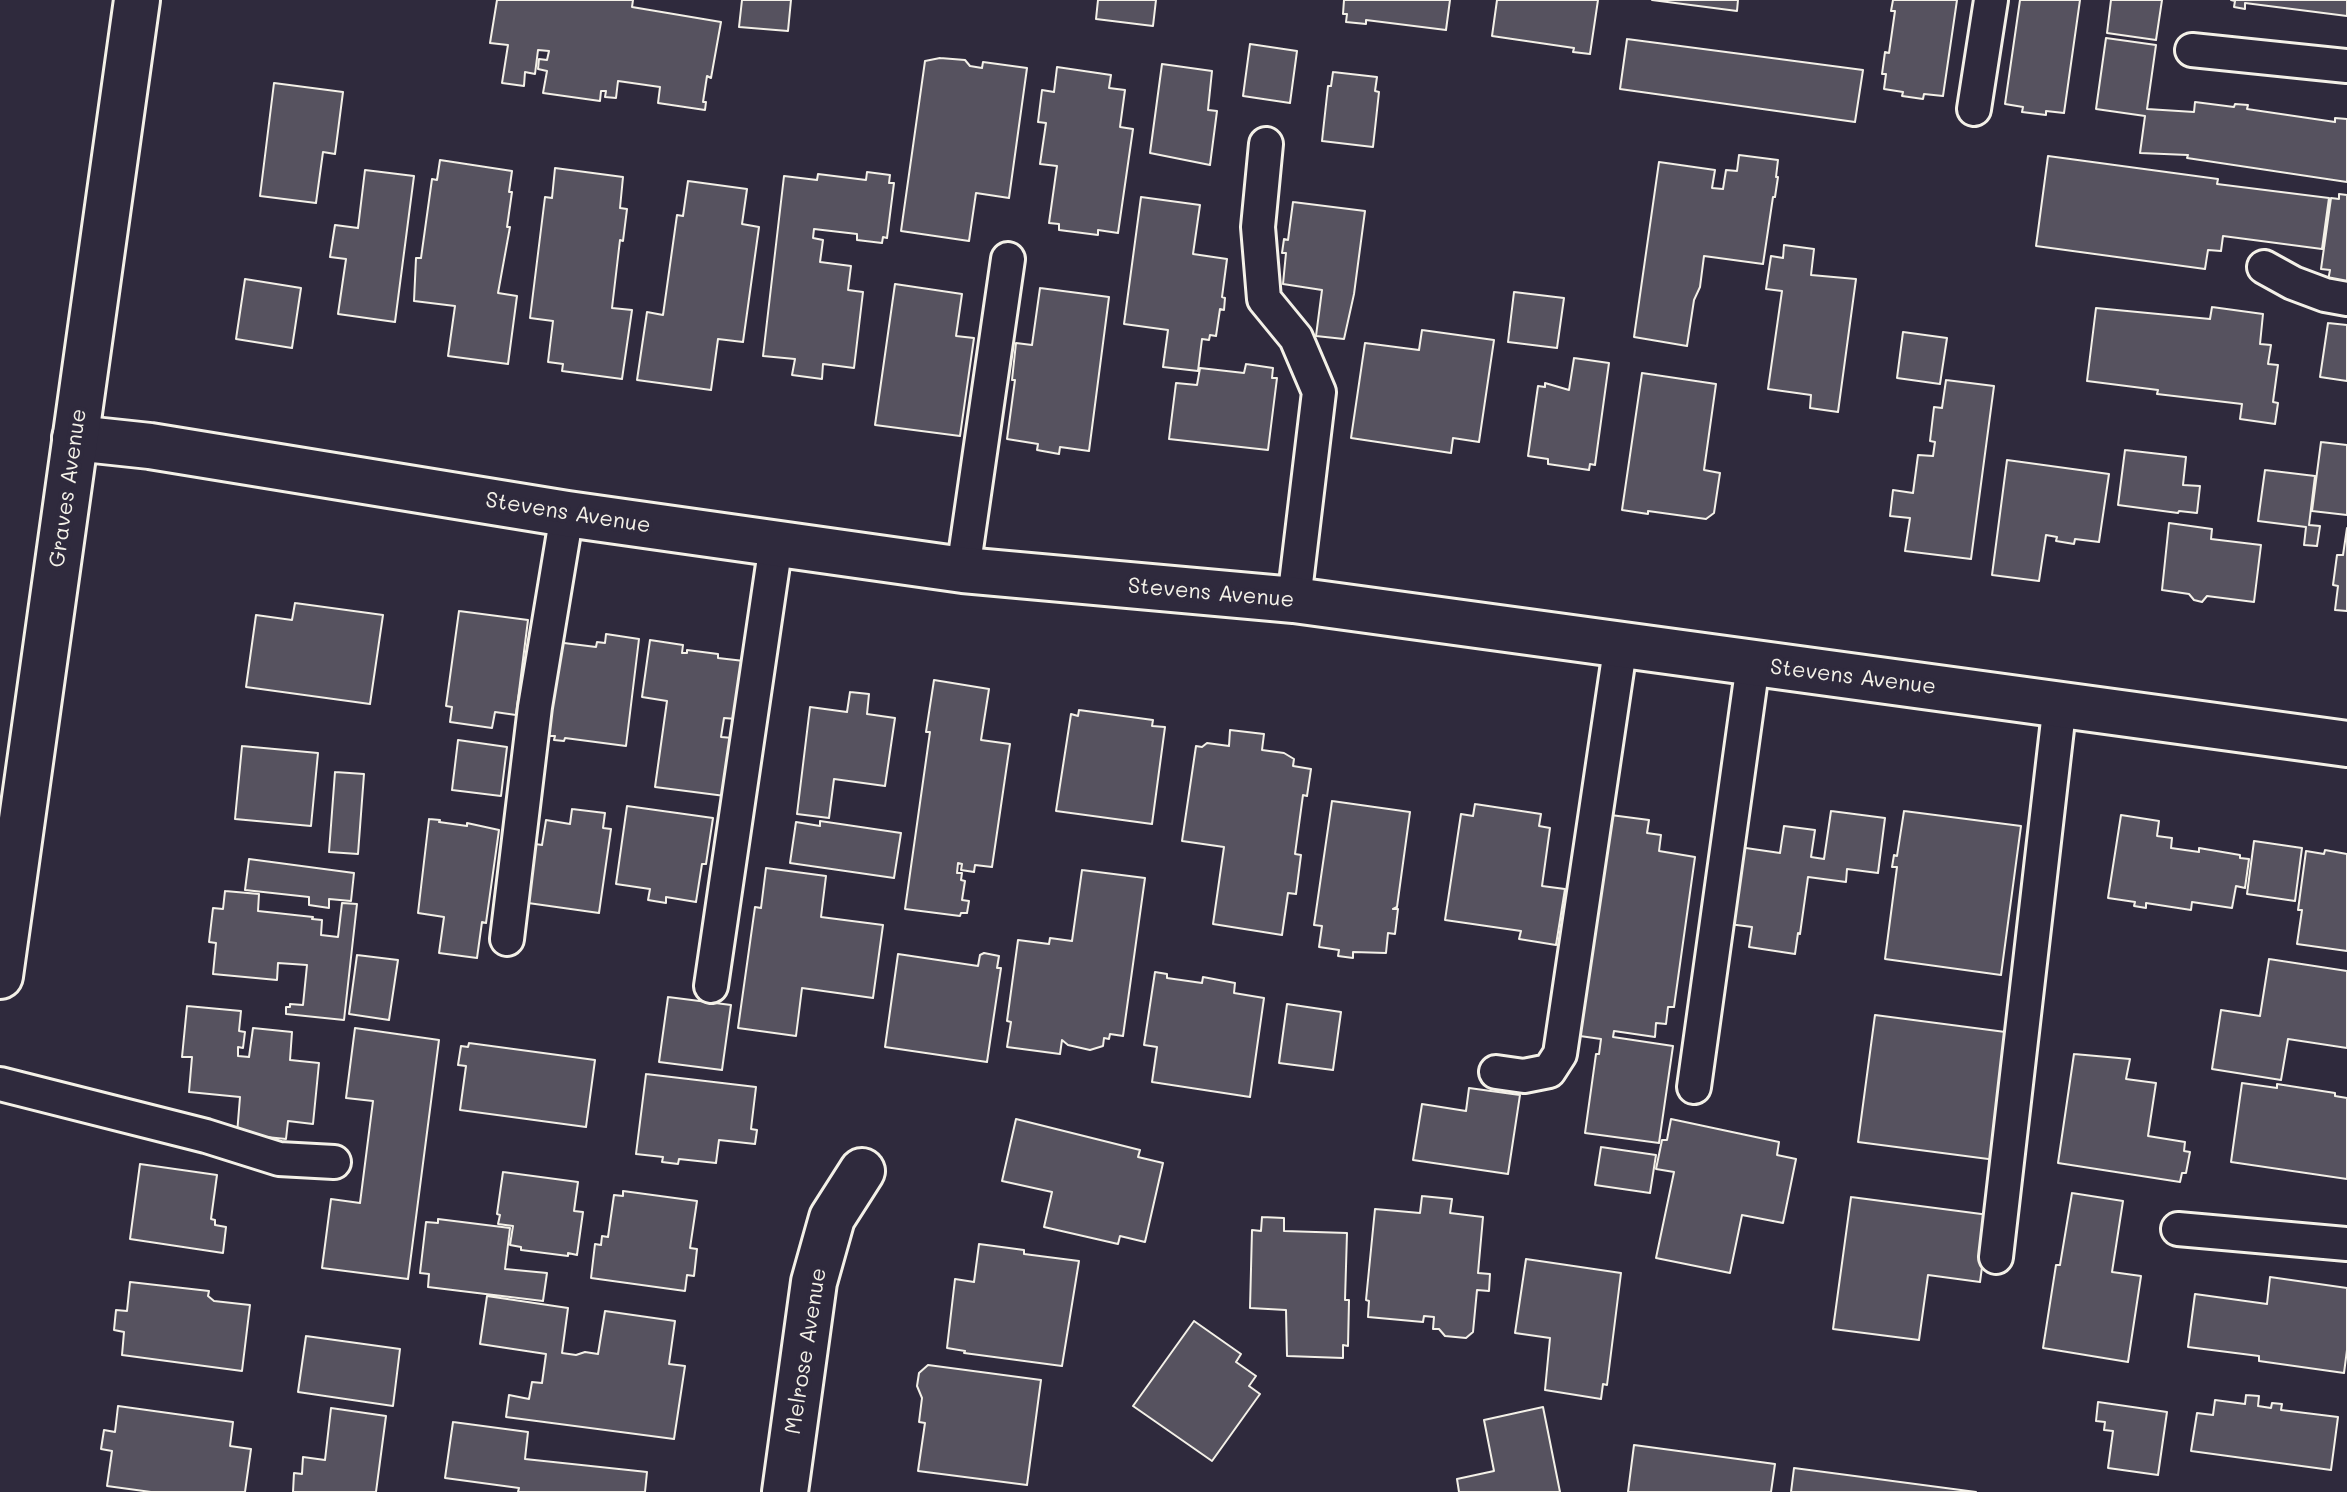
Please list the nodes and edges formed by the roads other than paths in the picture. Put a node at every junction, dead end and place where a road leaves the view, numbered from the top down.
1 (137, 0) edge
2 (1991, 0) edge
3 (2192, 50) dead end
4 (2347, 66) edge
5 (1974, 109) dead end
6 (1266, 144) dead end
7 (1008, 259) dead end
8 (2264, 267) dead end
9 (2347, 299) edge
10 (75, 438) junction
11 (567, 514) junction
12 (776, 544) junction
13 (963, 570) junction
14 (1294, 600) junction
15 (1621, 643) junction
16 (1753, 664) junction
17 (2060, 703) junction
18 (2347, 744) edge
19 (13, 784) edge
20 (507, 939) dead end
21 (0, 976) edge
22 (711, 986) dead end
23 (1496, 1072) dead end
24 (0, 1084) edge
25 (1694, 1087) dead end
26 (334, 1162) dead end
27 (862, 1171) dead end
28 (2178, 1229) dead end
29 (2347, 1244) edge
30 (1996, 1257) dead end
31 (785, 1492) edge

1 - 10 street, Graves Avenue
2 - 5 lane
3 - 4 lane
6 - 14 lane
7 - 13 lane
8 - 9 lane
10 - 11 street, Stevens Avenue
10 - 19 street, Graves Avenue
11 - 12 street, Stevens Avenue
11 - 20 lane
12 - 13 street, Stevens Avenue
12 - 22 lane
13 - 14 street, Stevens Avenue
14 - 15 street, Stevens Avenue
15 - 16 street, Stevens Avenue
15 - 23 lane
16 - 17 street, Stevens Avenue
16 - 25 lane
17 - 18 street, Stevens Avenue
17 - 30 lane
19 - 21 street, Graves Avenue
24 - 26 lane
27 - 31 street, Melrose Avenue
28 - 29 lane

